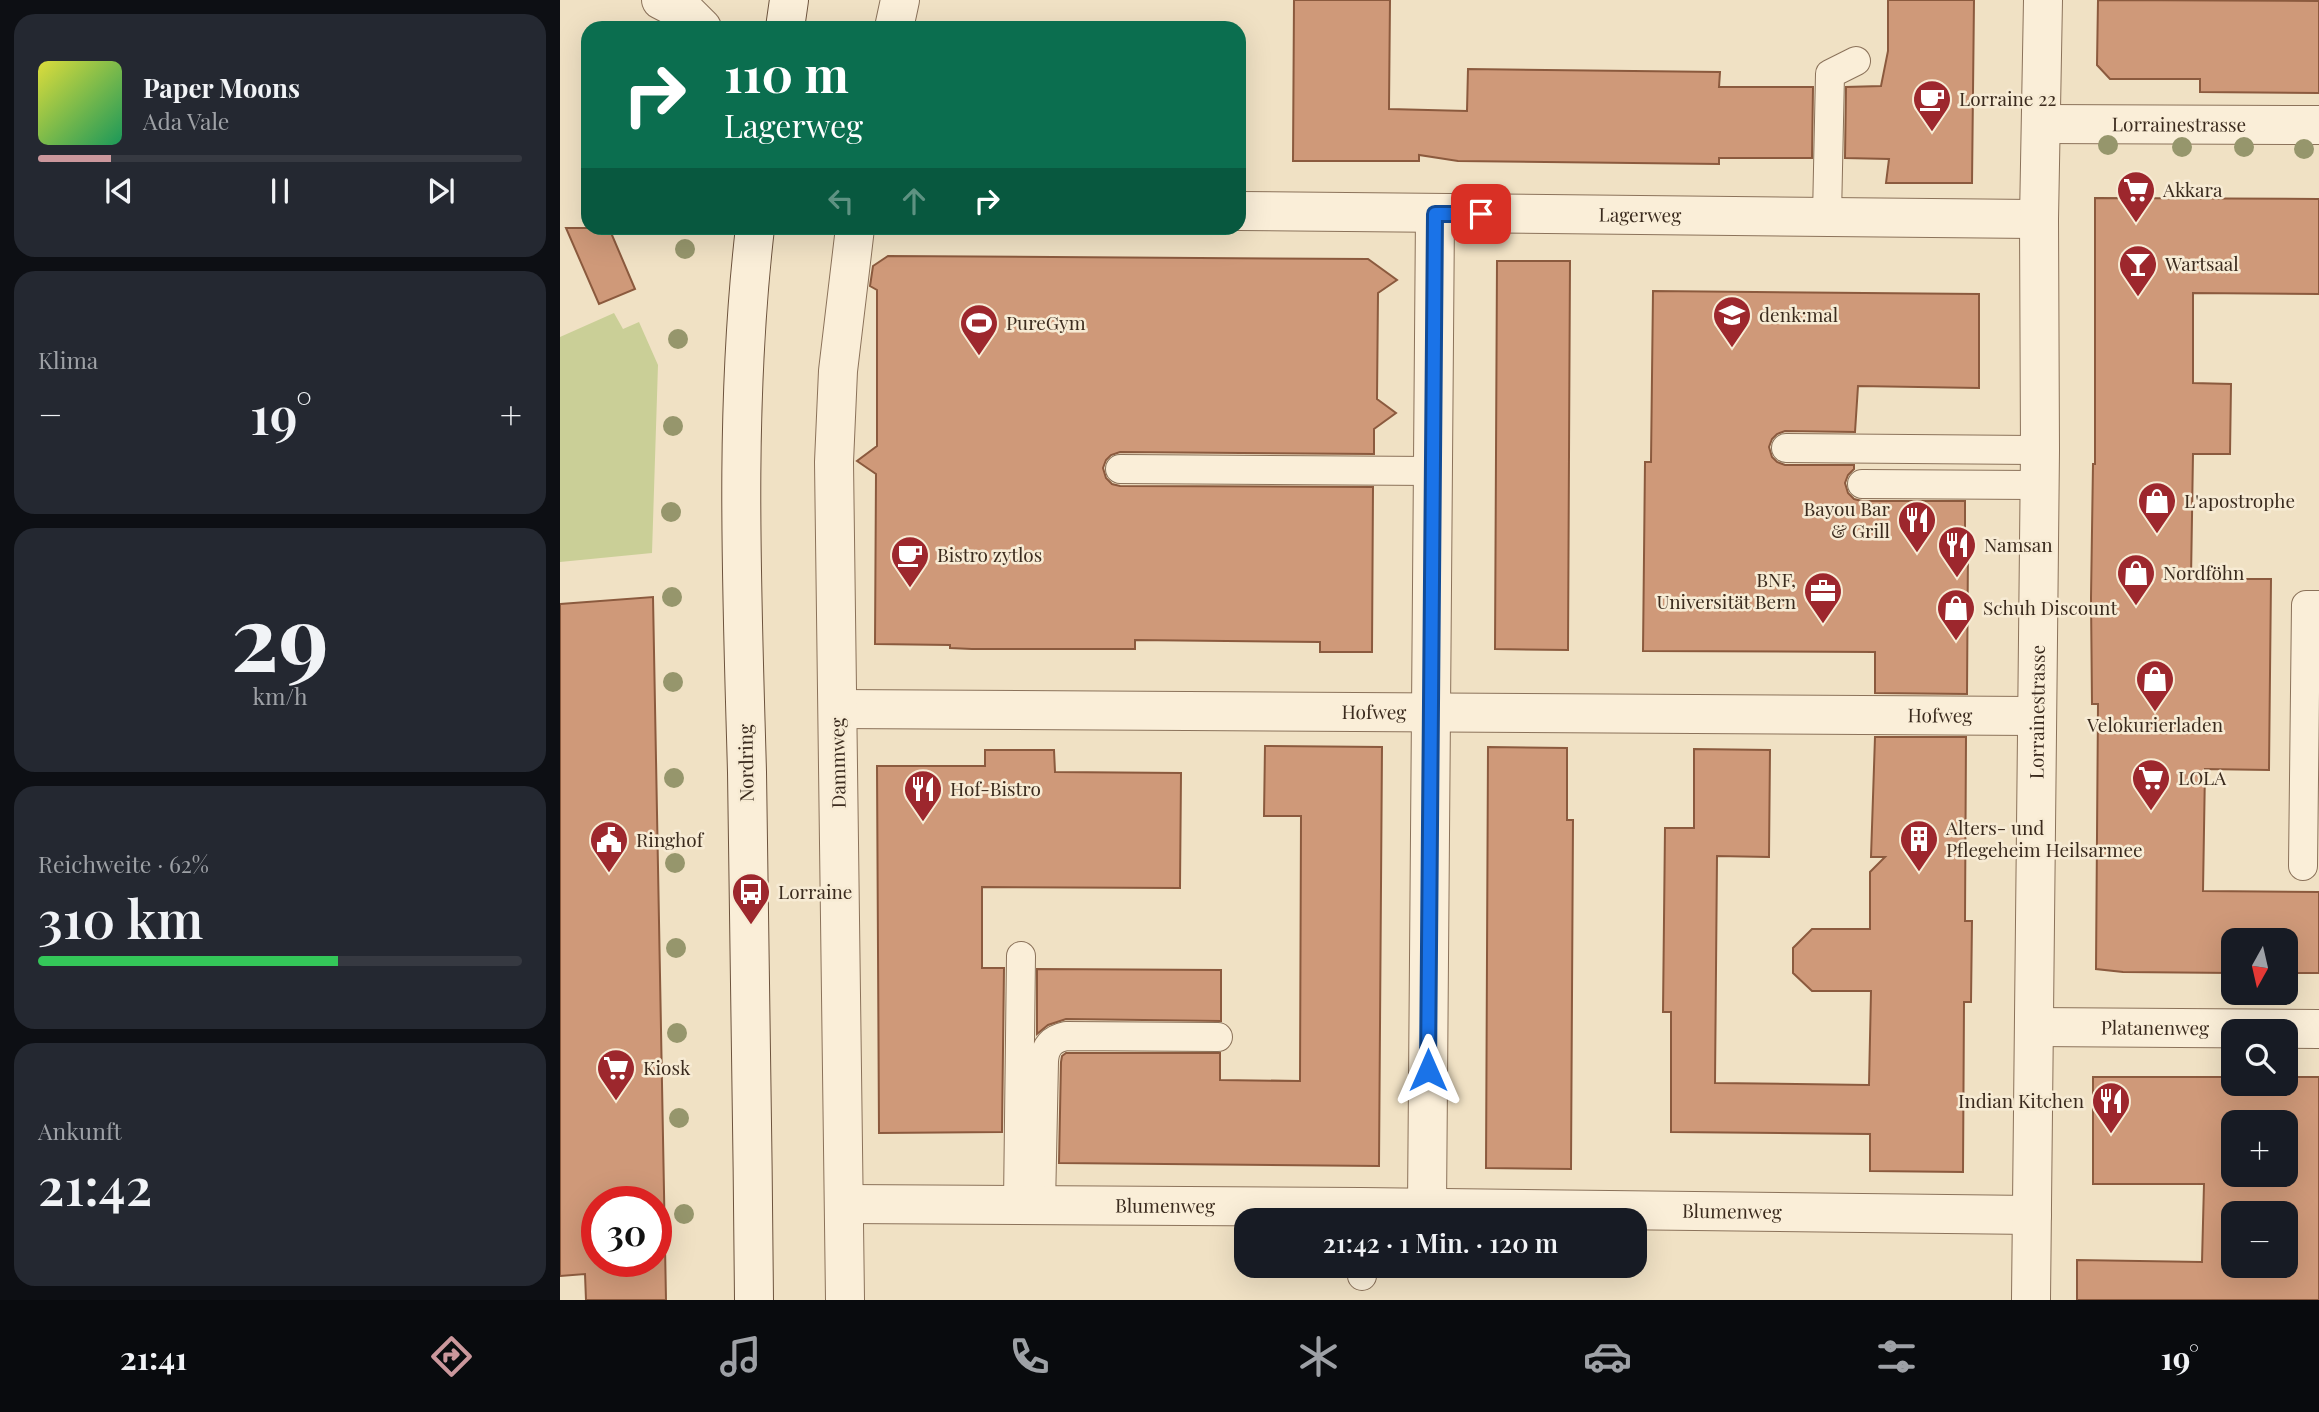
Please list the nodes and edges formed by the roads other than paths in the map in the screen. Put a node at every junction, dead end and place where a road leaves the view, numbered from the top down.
1 (661, 0) edge
2 (789, 0) edge
3 (900, 0) edge
4 (2043, 0) edge
5 (695, 21) edge
6 (786, 21) edge
7 (896, 21) edge
8 (1856, 61) dead end
9 (2040, 124) junction
10 (2319, 125) edge
11 (1246, 211) edge
12 (1435, 214) junction
13 (1827, 216) junction
14 (2039, 219) junction
15 (754, 235) edge
16 (854, 235) edge
17 (1786, 448) dead end
18 (2039, 467) junction
19 (1121, 469) dead end
20 (1434, 471) junction
21 (1862, 484) dead end
22 (2319, 605) edge
23 (838, 709) junction
24 (1431, 713) junction
25 (2036, 716) junction
26 (2303, 866) dead end
27 (1021, 956) dead end
28 (2034, 1027) junction
29 (2319, 1029) edge
30 (1218, 1037) dead end
31 (845, 1204) junction
32 (1030, 1205) junction
33 (1427, 1208) edge
34 (1234, 1210) edge
35 (1647, 1211) edge
36 (2032, 1215) junction
37 (754, 1300) edge
38 (845, 1300) edge
39 (2031, 1300) edge

1 - 5 street
2 - 6 street
3 - 7 street
4 - 9 street, Lorrainestrasse
8 - 13 lane
9 - 10 street, Lorrainestrasse
9 - 14 street, Lorrainestrasse
11 - 12 street, Lagerweg
12 - 13 street, Lagerweg
12 - 20 street
13 - 14 street, Lagerweg
14 - 18 street, Lorrainestrasse
15 - 37 street, Nordring
16 - 23 street, Dammweg
17 - 18 lane
18 - 21 lane
18 - 25 street, Lorrainestrasse
19 - 20 lane
20 - 24 street
22 - 26 lane
23 - 24 street, Hofweg
23 - 31 street, Dammweg
24 - 25 street, Hofweg
24 - 33 street
25 - 28 street, Lorrainestrasse
27 - 32 lane
28 - 29 street, Platanenweg
28 - 36 street, Lorrainestrasse
30 - 32 lane
31 - 32 street, Blumenweg
31 - 38 street, Dammweg
32 - 34 street, Blumenweg
35 - 36 street, Blumenweg
36 - 39 street, Lorrainestrasse

